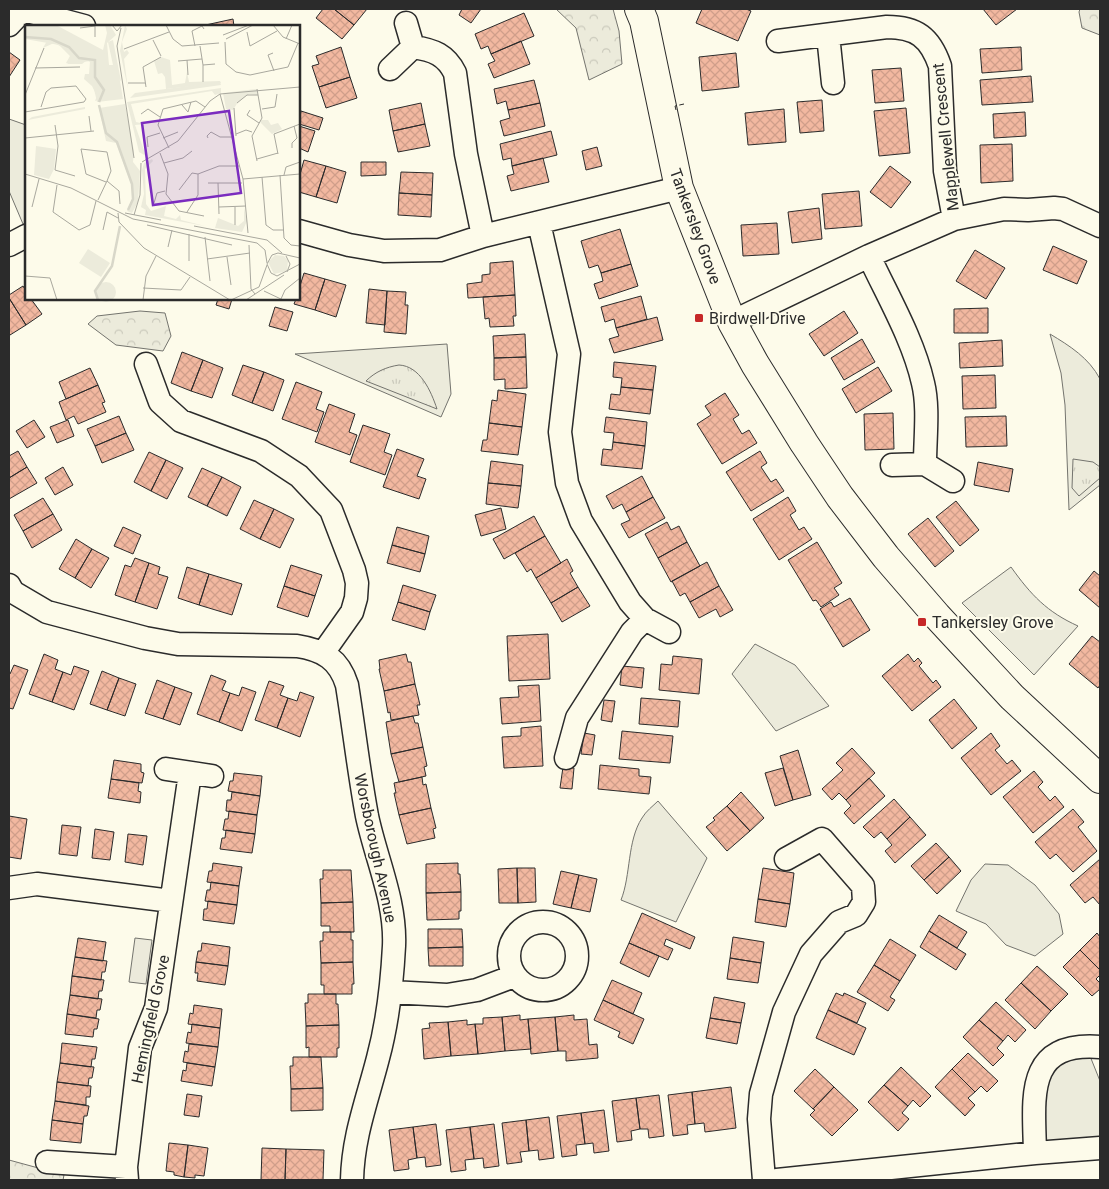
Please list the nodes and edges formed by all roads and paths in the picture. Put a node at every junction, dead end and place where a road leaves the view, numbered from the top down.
1 (643, 13) edge
2 (19, 14) edge
3 (406, 22) dead end
4 (79, 25) edge
5 (828, 35) junction
6 (778, 41) dead end
7 (413, 47) junction
8 (390, 69) dead end
9 (833, 83) dead end
10 (679, 188) junction
11 (954, 219) junction
12 (539, 223) junction
13 (1100, 226) edge
14 (300, 231) edge
15 (483, 236) junction
16 (25, 237) edge
17 (9, 245) edge
18 (869, 256) junction
19 (732, 322) junction
20 (146, 364) dead end
21 (925, 464) junction
22 (892, 465) dead end
23 (953, 481) dead end
24 (9, 585) edge
25 (645, 619) junction
26 (669, 632) dead end
27 (323, 653) junction
28 (566, 758) dead end
29 (166, 769) dead end
30 (190, 773) junction
31 (212, 776) dead end
32 (1100, 778) edge
33 (786, 859) dead end
34 (9, 888) edge
35 (171, 901) junction
36 (514, 976) dead end
37 (391, 992) junction
38 (1100, 1047) edge
39 (1100, 1148) edge
40 (1035, 1153) junction
41 (47, 1162) dead end
42 (126, 1174) edge
43 (352, 1180) edge
44 (764, 1180) edge
45 (777, 1180) edge

1 - 10 street, Tankersley Grove
2 - 4 street
3 - 7 street
5 - 6 street, Mapplewell Crescent
5 - 9 street
5 - 11 street, Mapplewell Crescent
7 - 8 street
7 - 15 street
10 - 12 street
10 - 19 street, Tankersley Grove
11 - 13 street, Mapplewell Crescent
11 - 18 street, Mapplewell Crescent
12 - 15 street
12 - 25 street
14 - 15 street
16 - 17 street
18 - 19 street, Mapplewell Crescent
18 - 21 street
19 - 32 street, Tankersley Grove
20 - 27 street
21 - 22 street
21 - 23 street
24 - 27 street, Worsborough Avenue
25 - 26 street
25 - 28 street
27 - 37 street, Worsborough Avenue
29 - 30 street
30 - 31 street
30 - 35 street, Hemingfield Grove
33 - 44 street
34 - 35 street
35 - 42 street, Hemingfield Grove
36 - 37 street
37 - 43 street, Worsborough Avenue
38 - 40 street
39 - 40 street
40 - 45 street
41 - 42 street, Hemingfield Grove

